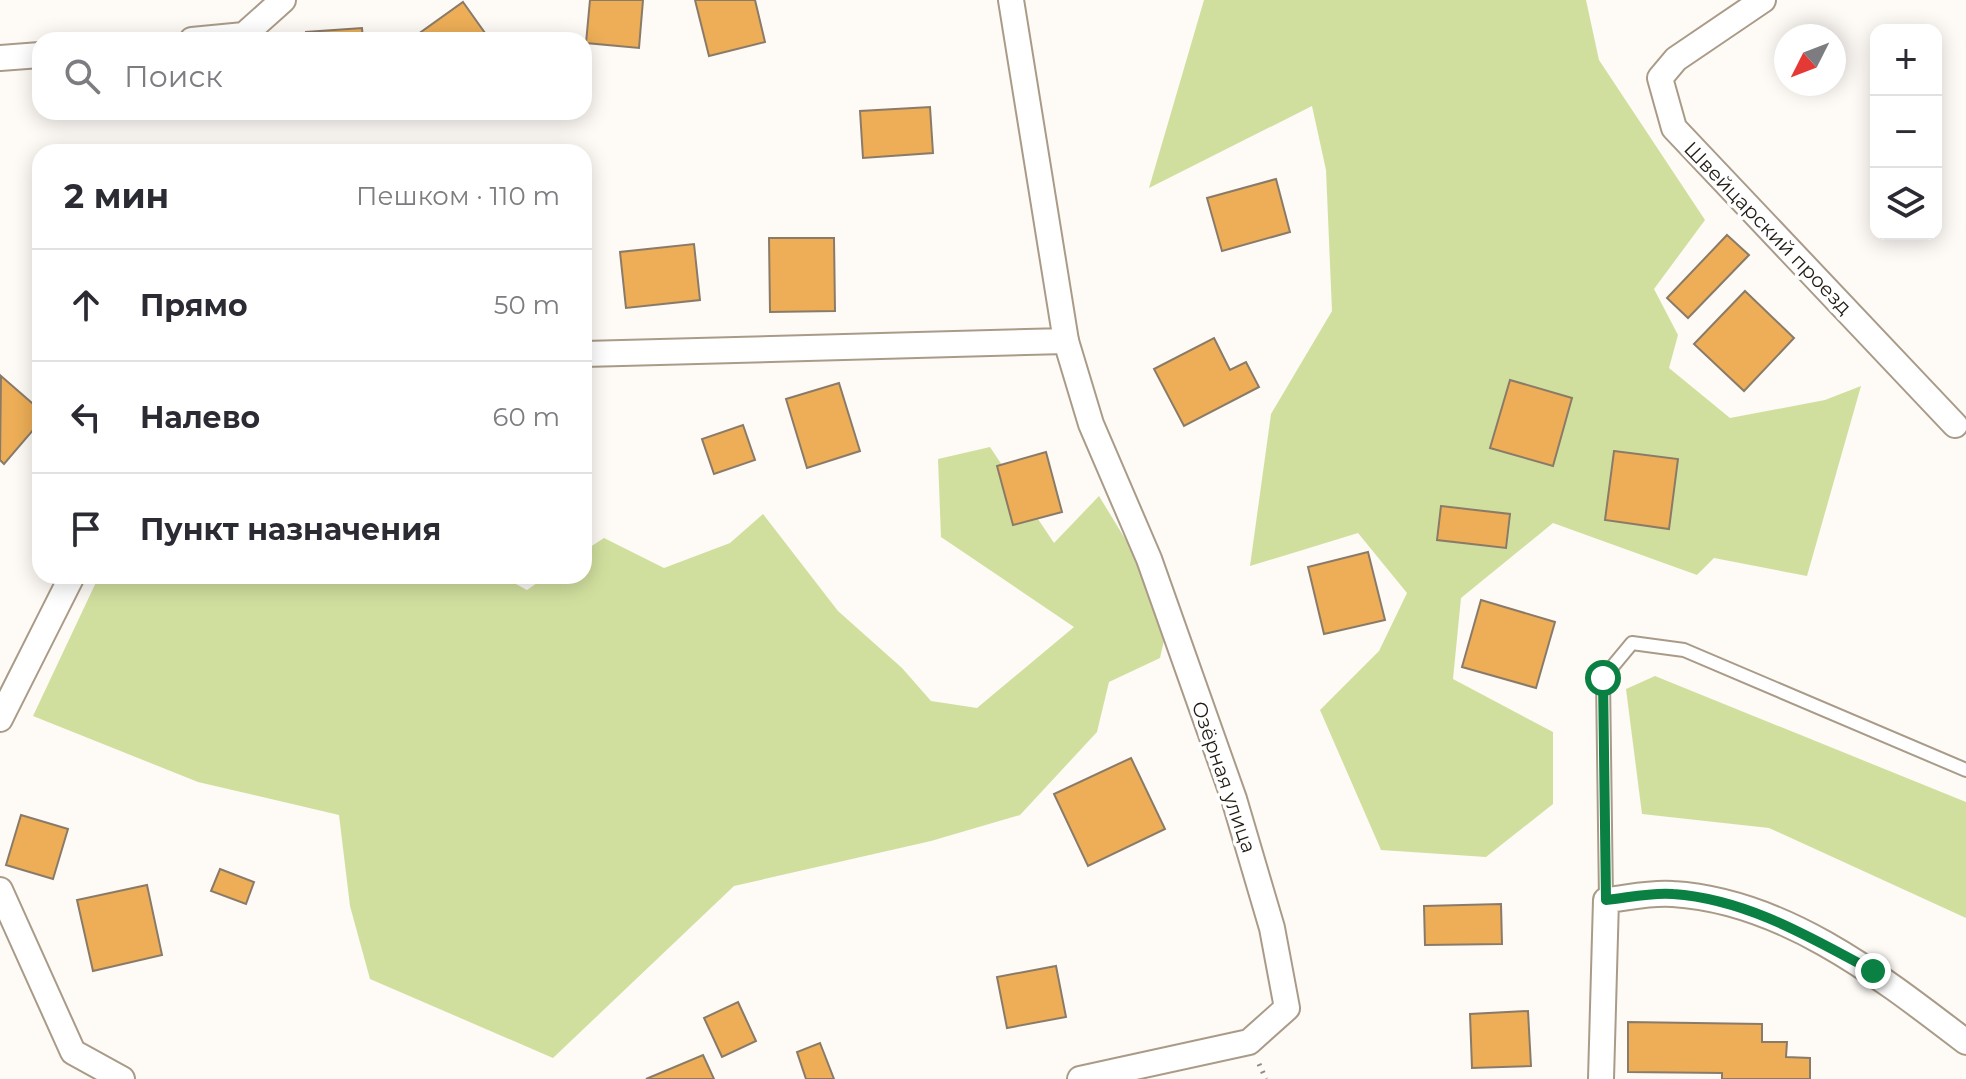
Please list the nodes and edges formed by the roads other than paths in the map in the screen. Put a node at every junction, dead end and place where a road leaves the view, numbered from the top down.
1 (283, 0) edge
2 (1011, 0) edge
3 (1763, 0) edge
4 (247, 32) edge
5 (32, 56) edge
6 (0, 58) edge
7 (1066, 341) junction
8 (592, 354) edge
9 (1955, 425) dead end
10 (68, 584) edge
11 (0, 719) edge
12 (1966, 770) edge
13 (0, 890) edge
14 (1606, 900) junction
15 (1966, 1042) edge
16 (122, 1079) edge
17 (1080, 1079) edge
18 (1601, 1079) edge

1 - 4 street
2 - 7 street
3 - 9 street, Швейцарский проезд
5 - 6 street
7 - 8 street
7 - 17 street, Озёрная улица
10 - 11 street
12 - 14 lane
13 - 16 street
14 - 15 street
14 - 18 street

